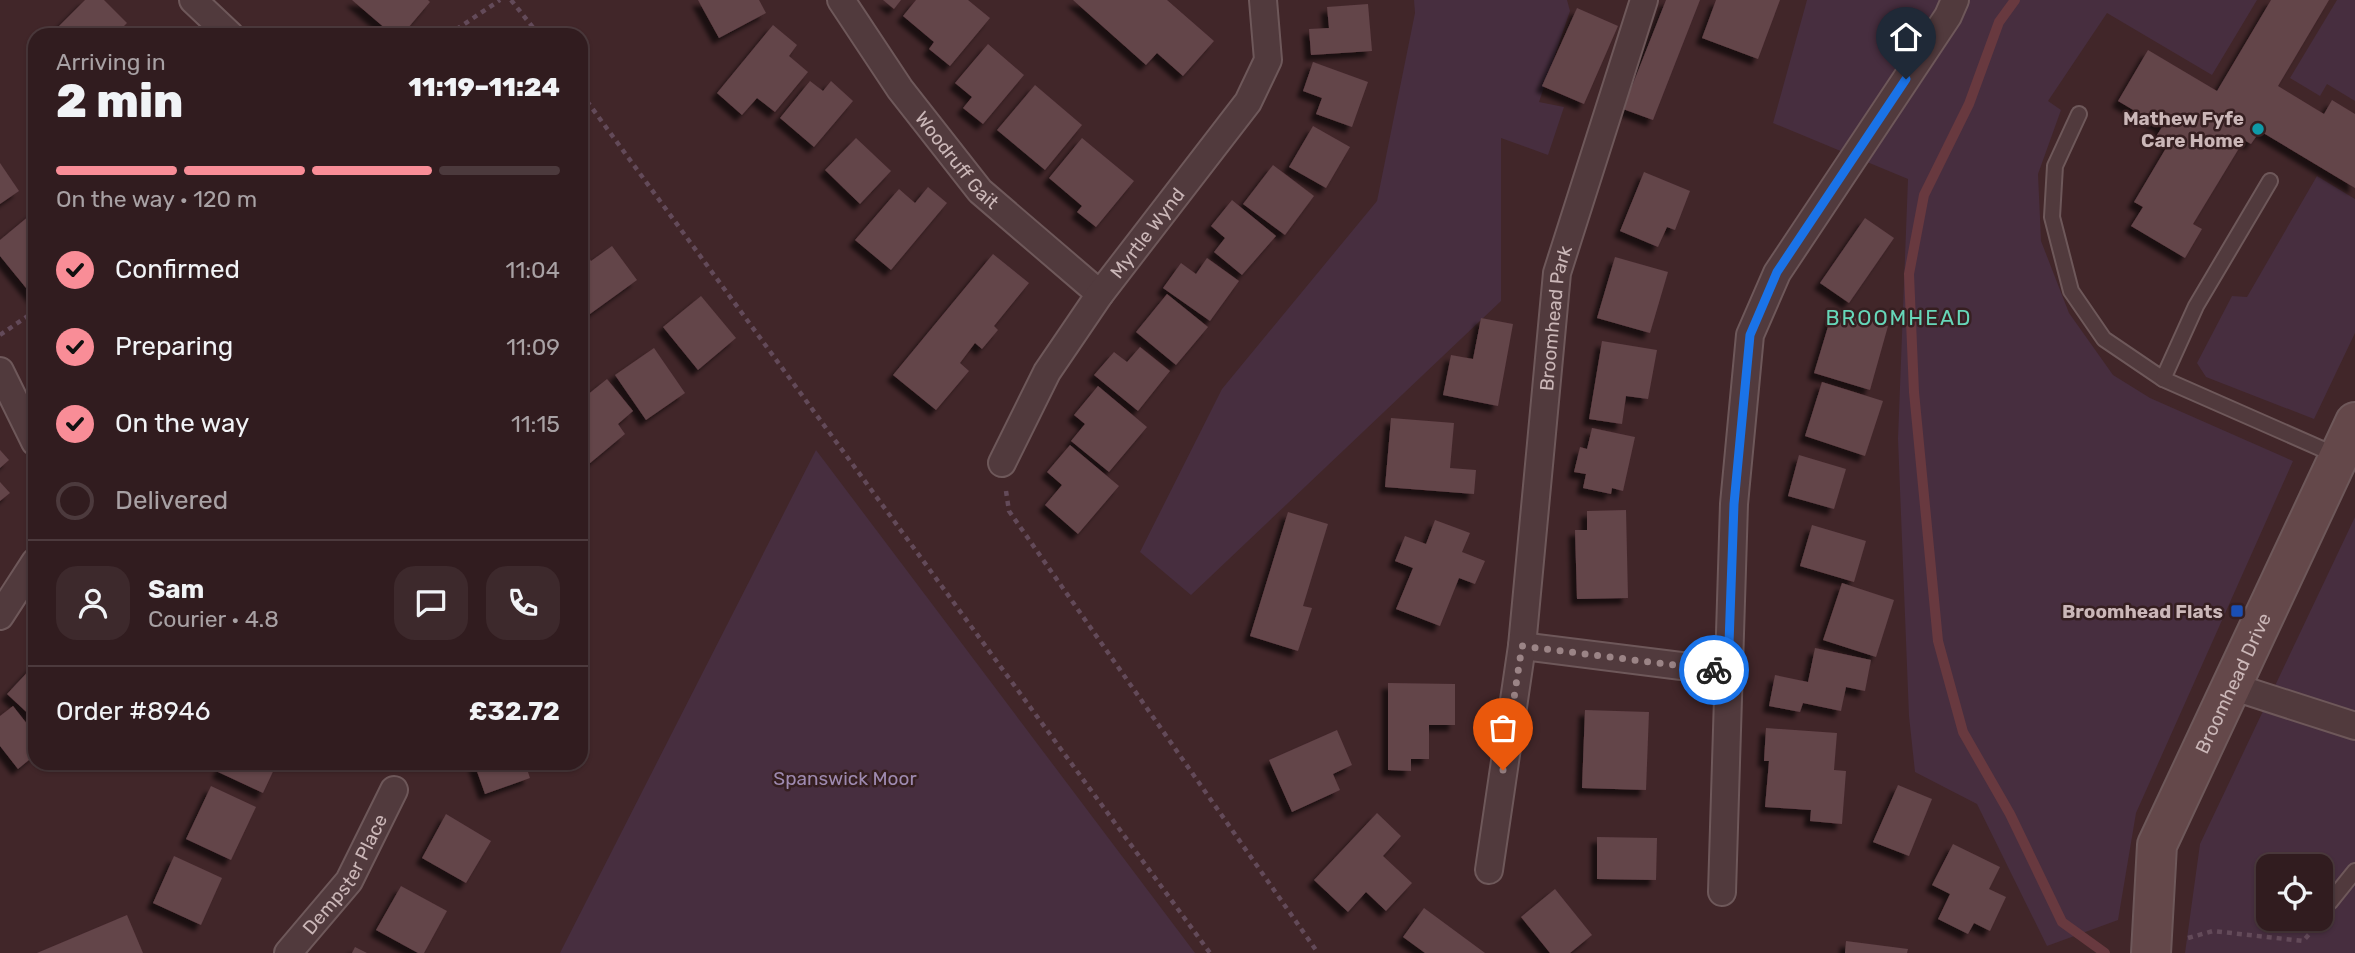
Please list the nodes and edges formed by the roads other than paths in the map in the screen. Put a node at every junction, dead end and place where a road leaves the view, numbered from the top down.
1 (193, 0) edge
2 (841, 0) edge
3 (1263, 0) edge
4 (1644, 0) edge
5 (1955, 0) edge
6 (223, 28) edge
7 (2079, 114) dead end
8 (2270, 181) dead end
9 (1100, 294) junction
10 (0, 372) edge
11 (2163, 379) junction
12 (2355, 422) edge
13 (28, 428) edge
14 (2339, 457) junction
15 (1002, 463) road end
16 (28, 573) edge
17 (0, 616) edge
18 (1522, 646) junction
19 (1728, 672) junction
20 (2231, 686) junction
21 (2355, 726) edge
22 (394, 790) dead end
23 (1489, 870) dead end
24 (2355, 871) edge
25 (1722, 892) dead end
26 (2333, 898) edge
27 (2151, 951) edge
28 (288, 953) edge

1 - 6 street
2 - 9 street, Woodruff Gait
3 - 9 street, Myrtle Wynd
4 - 18 street, Broomhead Park
5 - 19 street
7 - 11 lane
8 - 11 lane
9 - 15 street, Myrtle Wynd
10 - 13 street
11 - 14 lane
12 - 14 main road, Broomhead Drive
14 - 20 main road, Broomhead Drive
16 - 17 street
18 - 19 street
18 - 23 street, Broomhead Park
19 - 25 street
20 - 21 street
20 - 27 main road, Broomhead Drive
22 - 28 street, Dempster Place
24 - 26 lane

